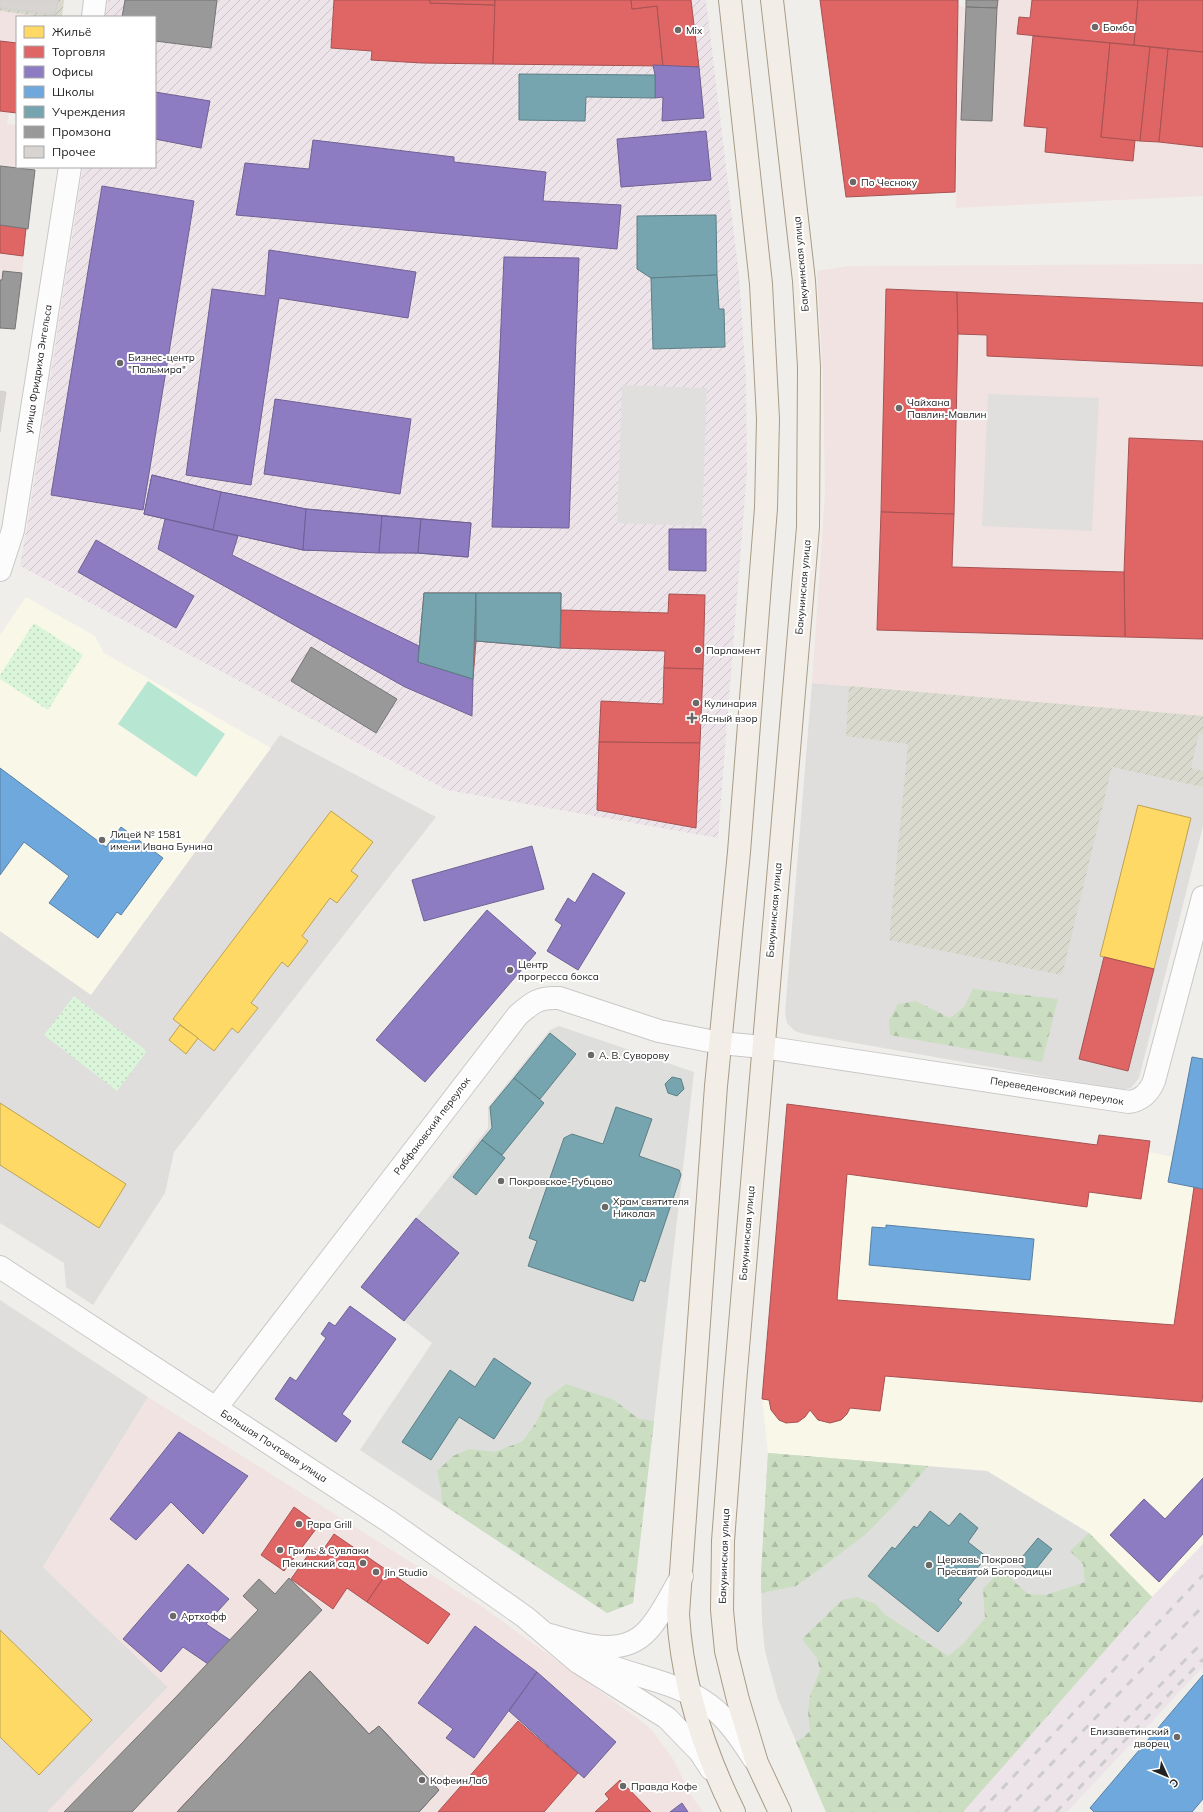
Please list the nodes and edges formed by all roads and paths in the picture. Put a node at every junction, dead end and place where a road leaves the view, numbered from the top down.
1 (95, 0) edge
2 (730, 0) edge
3 (772, 0) edge
4 (92, 16) edge
5 (70, 168) edge
6 (0, 570) edge
7 (1203, 897) edge
8 (720, 1043) junction
9 (763, 1047) junction
10 (0, 1267) edge
11 (216, 1408) junction
12 (682, 1576) junction
13 (543, 1632) junction
14 (688, 1693) junction
15 (757, 1763) junction
16 (716, 1777) junction
17 (734, 1812) edge
18 (780, 1812) edge

1 - 4 street
2 - 8 main road
3 - 9 main road, Бакунинская улица
5 - 6 street, улица Фридриха Энгельса
7 - 9 street, Переведеновский переулок
8 - 9 street, Рабфаковский переулок
8 - 11 street, Рабфаковский переулок
8 - 12 main road
9 - 15 main road, Бакунинская улица
10 - 11 street, Большая Почтовая улица
11 - 13 street, Большая Почтовая улица
12 - 13 street
12 - 14 main road
13 - 14 street, Большая Почтовая улица
13 - 16 street, Большая Почтовая улица
14 - 15 street, Большая Почтовая улица
14 - 16 main road
15 - 18 main road, Бакунинская улица
16 - 17 main road

